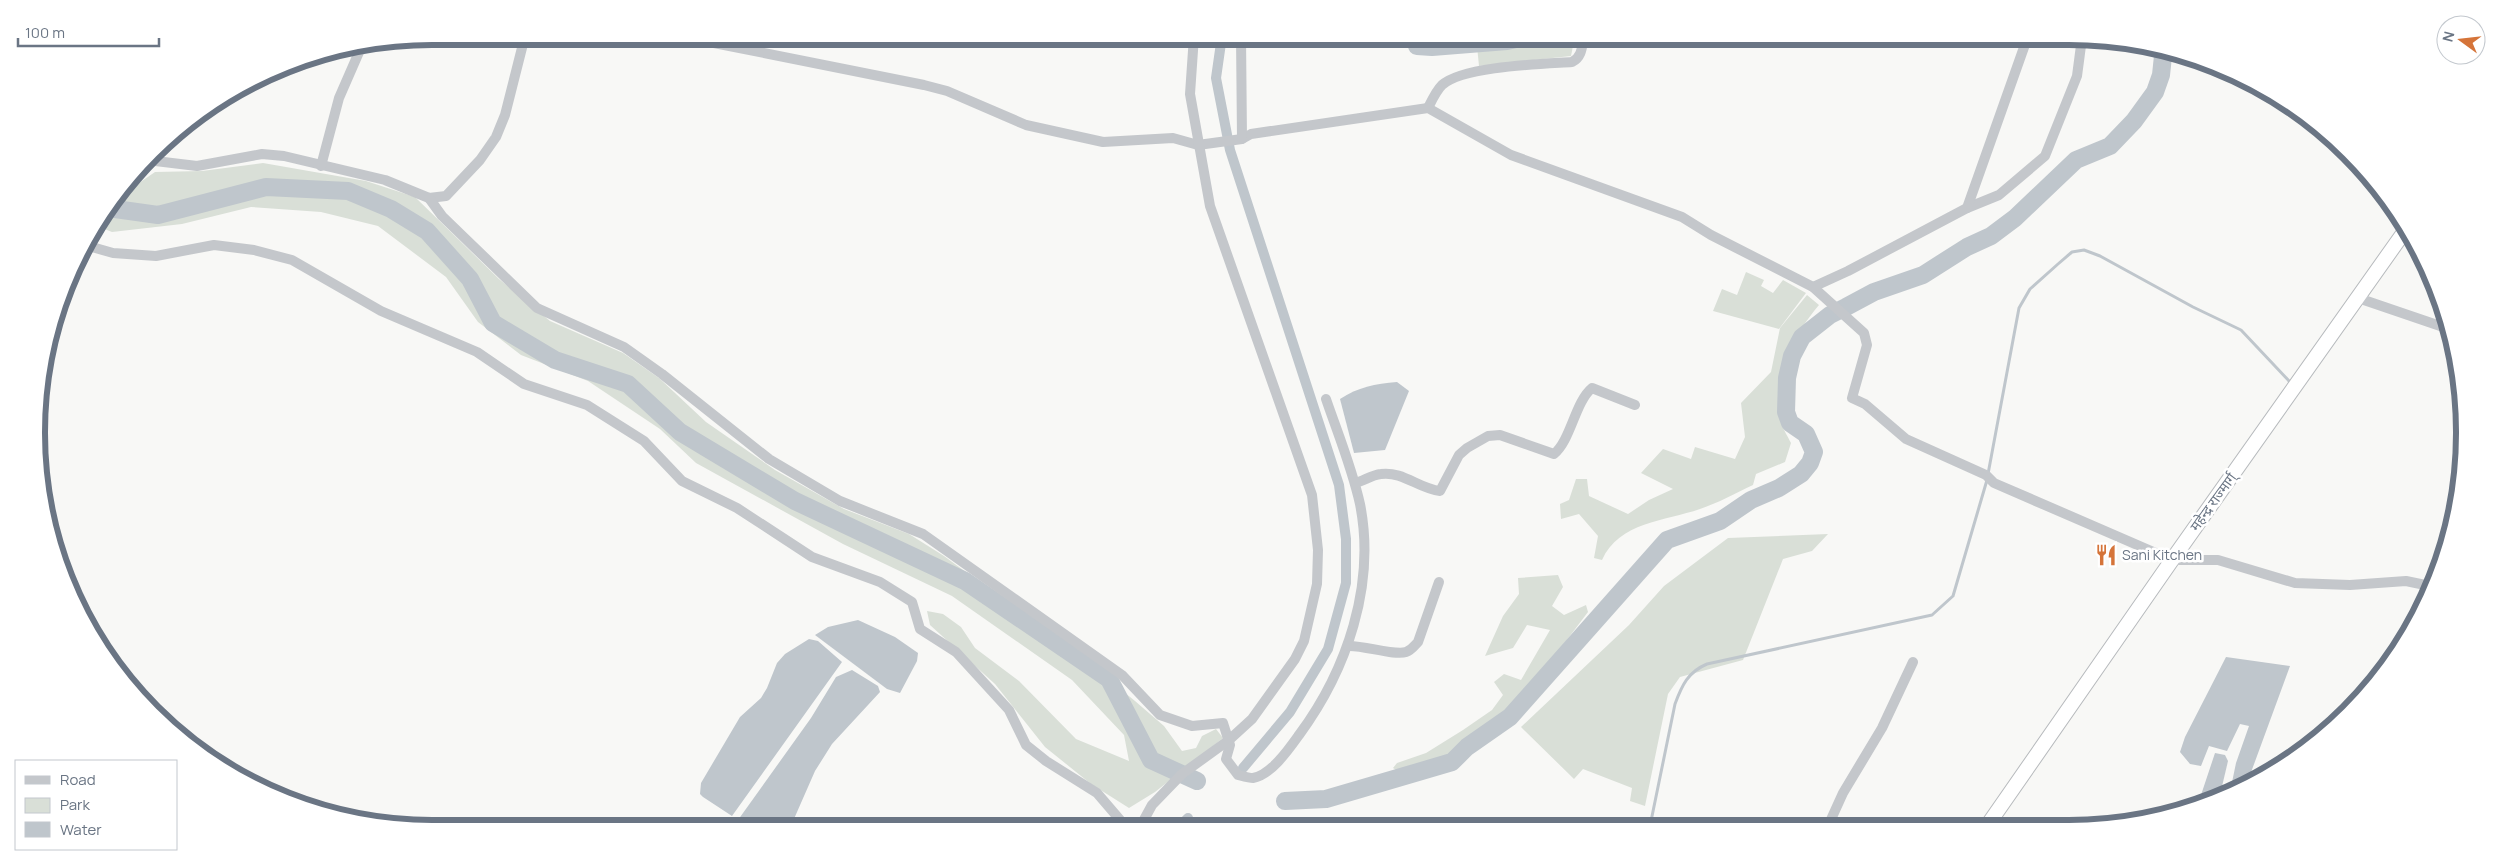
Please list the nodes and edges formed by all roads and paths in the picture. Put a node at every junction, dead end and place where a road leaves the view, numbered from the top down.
1 (523, 45) edge
2 (724, 45) edge
3 (1193, 45) edge
4 (1241, 45) edge
5 (1582, 45) edge
6 (2025, 45) edge
7 (2081, 46) edge
8 (358, 52) edge
9 (1428, 108) junction
10 (1242, 139) junction
11 (1203, 145) junction
12 (155, 161) edge
13 (321, 166) junction
14 (430, 198) junction
15 (1967, 208) junction
16 (2402, 236) edge
17 (92, 247) edge
18 (1813, 287) junction
19 (2358, 298) junction
20 (2441, 326) edge
21 (1326, 399) dead end
22 (1635, 405) dead end
23 (1355, 483) junction
24 (2172, 560) junction
25 (1439, 582) dead end
26 (2425, 585) edge
27 (1348, 646) junction
28 (1913, 662) dead end
29 (1229, 740) junction
30 (1120, 820) edge
31 (1144, 820) edge
32 (1831, 820) edge
33 (1990, 820) edge

1 - 14 street
2 - 11 street
3 - 11 street
4 - 10 street
5 - 9 street
6 - 15 street
7 - 15 street
8 - 13 street
9 - 10 street
9 - 18 street
10 - 11 street
11 - 29 street
12 - 13 street
13 - 14 street
14 - 29 street
15 - 18 street
16 - 19 highway, महेन्द्र राज्मार्ग्
17 - 30 street
18 - 24 street
19 - 20 street
19 - 24 highway, महेन्द्र राज्मार्ग्
21 - 23 street
22 - 23 street
23 - 27 street
24 - 26 street
24 - 33 highway, महेन्द्र राज्मार्ग्
25 - 27 street
27 - 29 street
28 - 32 street
29 - 31 street

